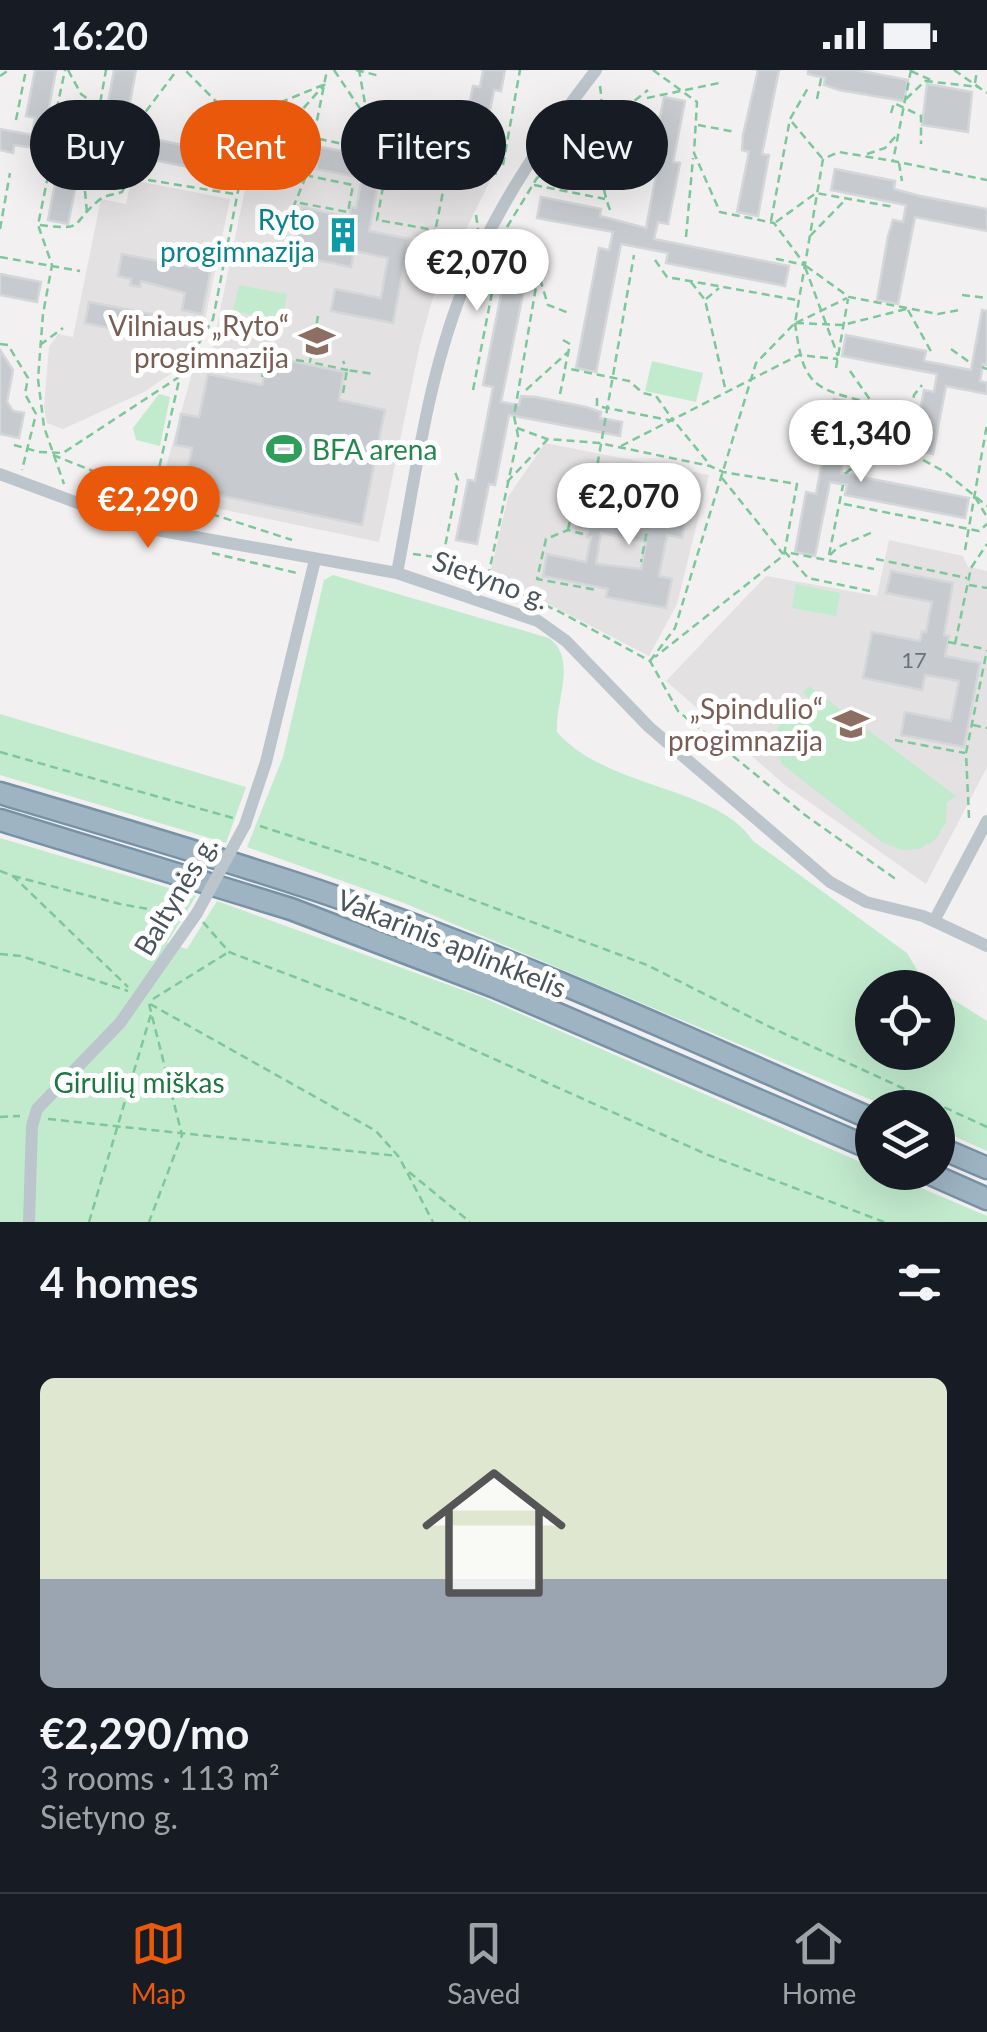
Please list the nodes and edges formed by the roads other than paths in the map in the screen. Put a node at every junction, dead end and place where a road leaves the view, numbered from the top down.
1 (597, 75) edge
2 (0, 474) edge
3 (315, 560) junction
4 (398, 574) junction
5 (0, 793) edge
6 (0, 820) edge
7 (987, 821) edge
8 (934, 920) junction
9 (987, 946) edge
10 (855, 1112) edge
11 (855, 1142) edge
12 (955, 1154) edge
13 (987, 1168) edge
14 (955, 1185) edge
15 (987, 1199) edge
16 (28, 1222) edge

1 - 4 street
2 - 3 street, Sietyno g.
3 - 4 street, Sietyno g.
3 - 16 street, Baltynės g., bridge
4 - 8 street, Sietyno g.
5 - 10 highway, Vakarinis aplinkkelis
6 - 11 highway, Vakarinis aplinkkelis
7 - 8 street
8 - 9 street, Sietyno g.
12 - 13 highway
14 - 15 highway

